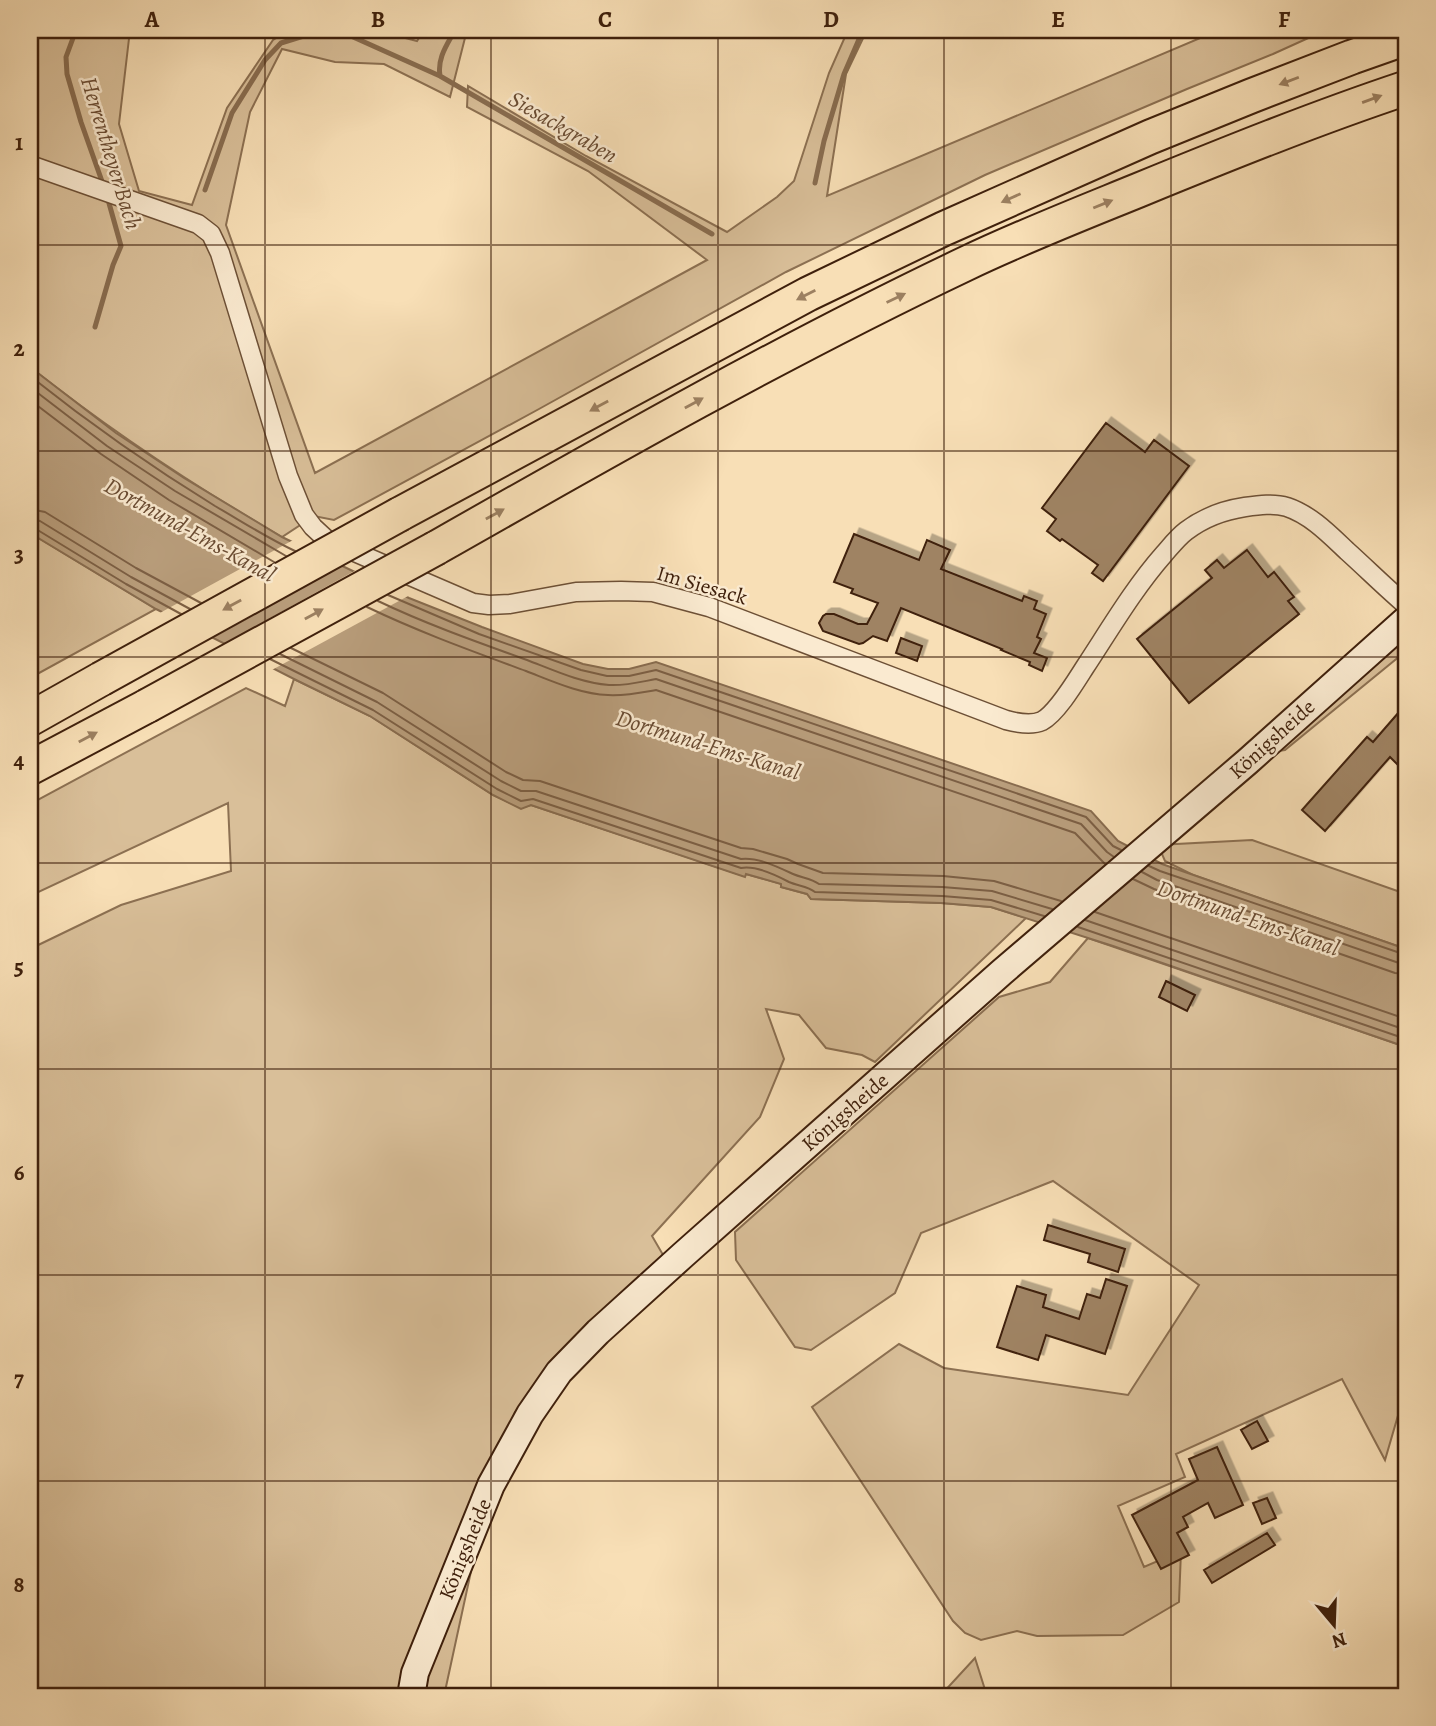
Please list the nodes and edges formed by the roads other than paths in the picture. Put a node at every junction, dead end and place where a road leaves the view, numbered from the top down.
1 (1406, 38) edge
2 (1406, 88) edge
3 (30, 165) edge
4 (1406, 605) edge
5 (1406, 620) edge
6 (30, 719) edge
7 (30, 768) edge
8 (411, 1696) edge

1 -> 6 highway, bridge
7 -> 2 highway, bridge
3 - 4 street, Im Siesack
5 - 8 main road, Königsheide

